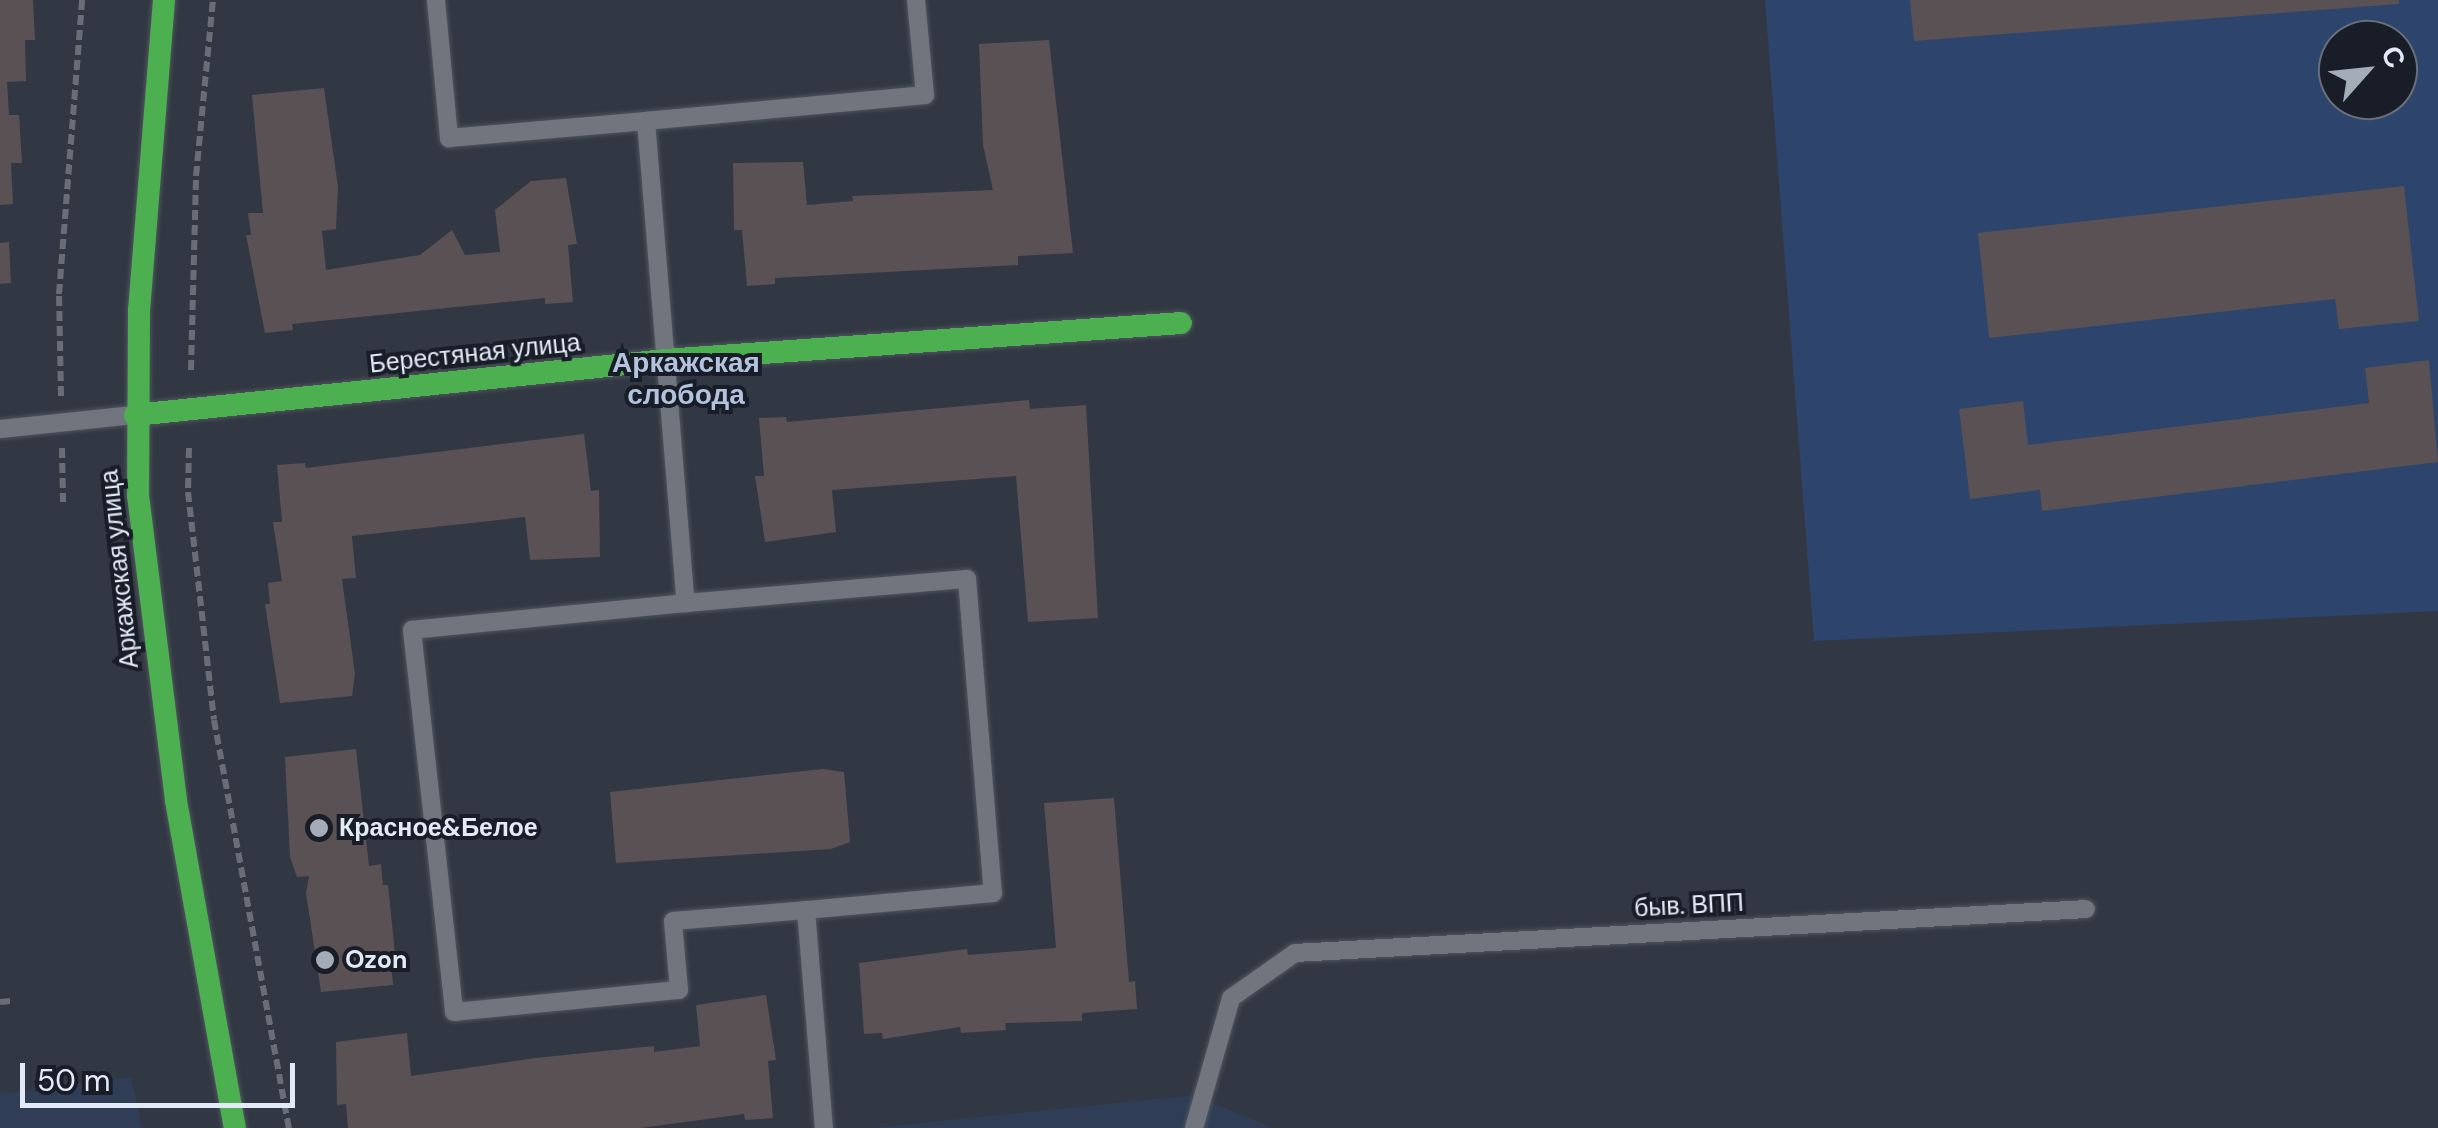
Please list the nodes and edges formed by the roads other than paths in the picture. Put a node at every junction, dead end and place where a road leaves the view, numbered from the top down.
1 (164, 0) edge
2 (436, 0) edge
3 (916, 0) edge
4 (646, 121) junction
5 (1181, 323) dead end
6 (664, 360) junction
7 (135, 415) junction
8 (0, 429) edge
9 (686, 603) junction
10 (2086, 909) dead end
11 (806, 910) junction
12 (235, 1128) edge
13 (824, 1128) edge
14 (1194, 1128) edge

1 - 7 street, Аркажская улица
2 - 4 lane
3 - 4 lane
4 - 6 lane
5 - 6 street, Берестяная улица
6 - 7 street, Берестяная улица
6 - 9 lane
7 - 8 lane
7 - 12 street, Аркажская улица
9 - 11 lane
9 - 11 lane
10 - 14 lane, быв. ВПП
11 - 13 lane

